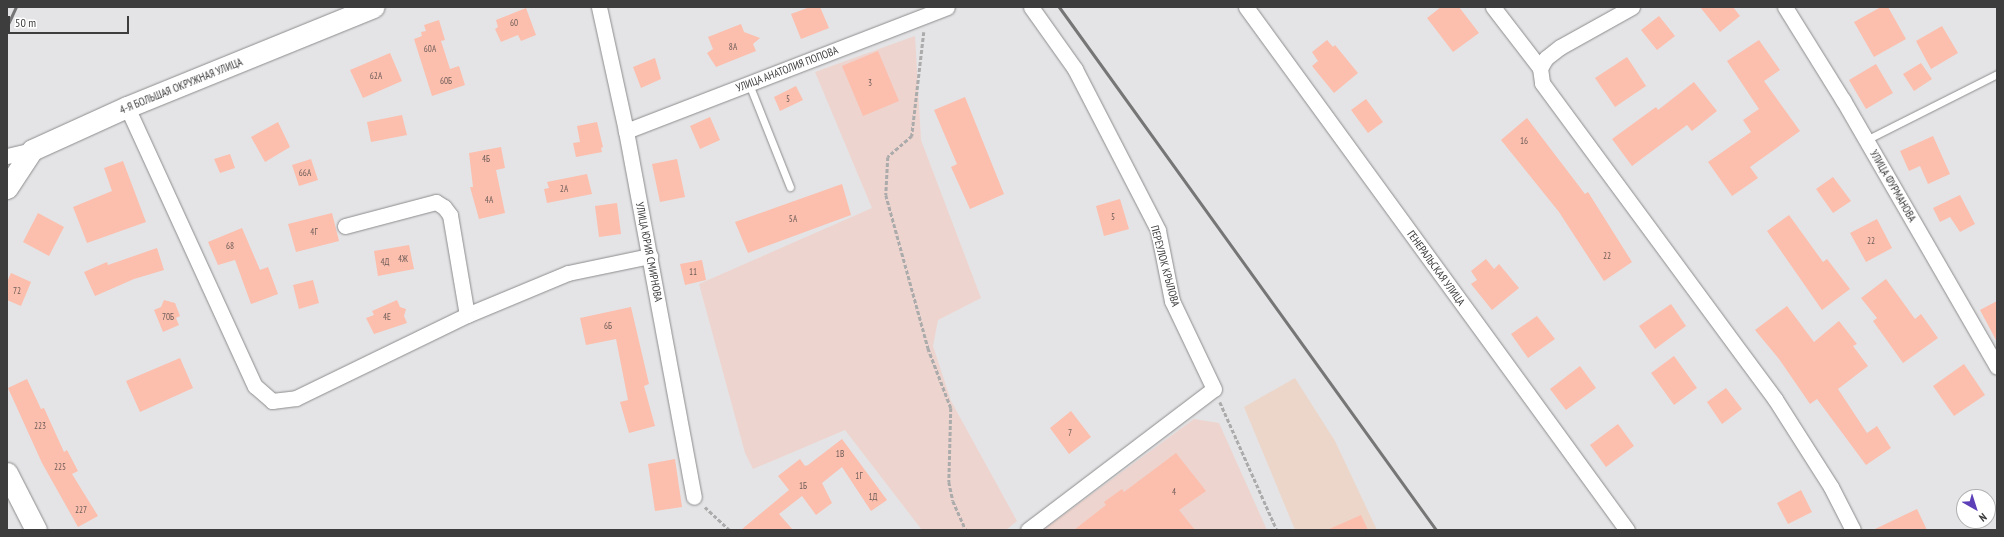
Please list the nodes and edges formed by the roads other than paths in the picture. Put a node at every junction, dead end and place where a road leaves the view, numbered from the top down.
1 (373, 7) edge
2 (599, 7) edge
3 (947, 7) edge
4 (1031, 7) edge
5 (1246, 7) edge
6 (1493, 7) edge
7 (1632, 7) edge
8 (1785, 7) edge
9 (1540, 68) junction
10 (1997, 74) edge
11 (749, 84) junction
12 (127, 107) junction
13 (626, 131) junction
14 (1866, 140) junction
15 (32, 150) junction
16 (7, 156) edge
17 (790, 186) dead end
18 (7, 188) edge
19 (345, 226) dead end
20 (650, 256) junction
21 (467, 315) junction
22 (1997, 367) edge
23 (7, 473) edge
24 (694, 497) road end
25 (36, 530) edge
26 (1028, 530) edge
27 (1627, 530) edge
28 (1853, 530) edge

1 - 12 street, 4-Я БОЛЬШАЯ ОКРУЖНАЯ УЛИЦА
2 - 13 street, УЛИЦА ЮРИЯ СМИРНОВА
3 - 11 street, УЛИЦА АНАТОЛИЯ ПОПОВА
4 - 26 street, ПЕРЕУЛОК КРЫЛОВА
5 - 27 street, ГЕНЕРАЛЬСКАЯ УЛИЦА
6 - 9 street
7 - 9 street
8 - 14 street, УЛИЦА ФУРМАНОВА
9 - 28 street
10 - 14 lane
11 - 13 street, УЛИЦА АНАТОЛИЯ ПОПОВА
11 - 17 lane
12 - 15 street, 4-Я БОЛЬШАЯ ОКРУЖНАЯ УЛИЦА
12 - 21 street
13 - 20 street, УЛИЦА ЮРИЯ СМИРНОВА
14 - 22 street, УЛИЦА ФУРМАНОВА
15 - 16 street
15 - 18 street
19 - 21 street
20 - 21 street
20 - 24 street, УЛИЦА ЮРИЯ СМИРНОВА
23 - 25 street

